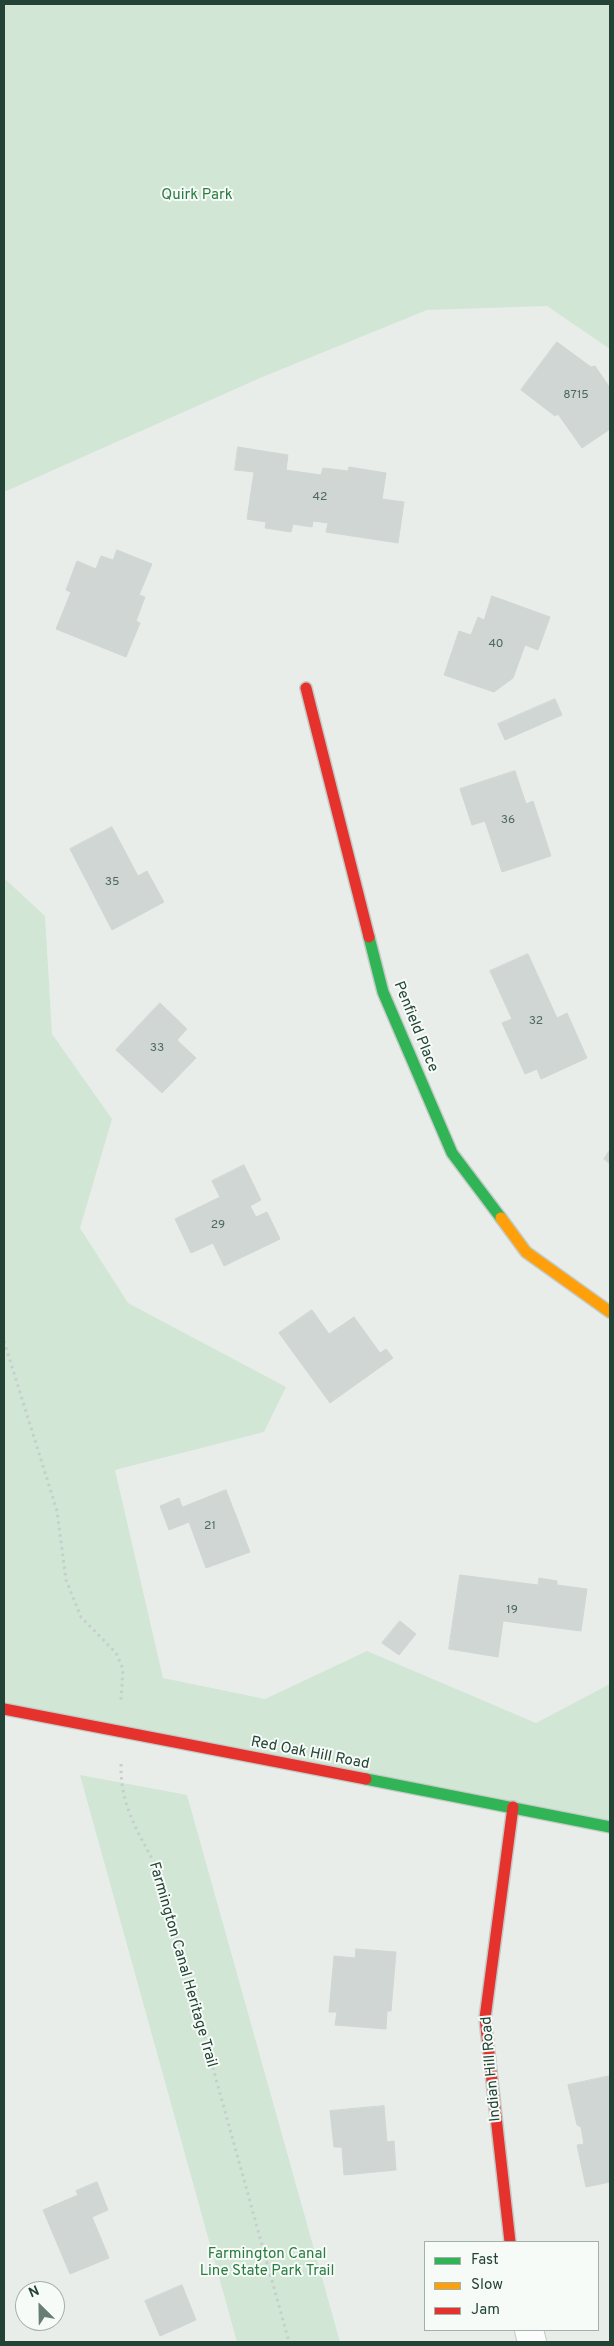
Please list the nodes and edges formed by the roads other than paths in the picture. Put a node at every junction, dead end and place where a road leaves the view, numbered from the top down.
1 (306, 688) dead end
2 (610, 1312) edge
3 (4, 1710) edge
4 (513, 1807) junction
5 (610, 1827) edge
6 (510, 2241) edge

1 - 2 street, Penfield Place
3 - 4 street, Red Oak Hill Road
4 - 5 street, Red Oak Hill Road
4 - 6 street, Indian Hill Road

